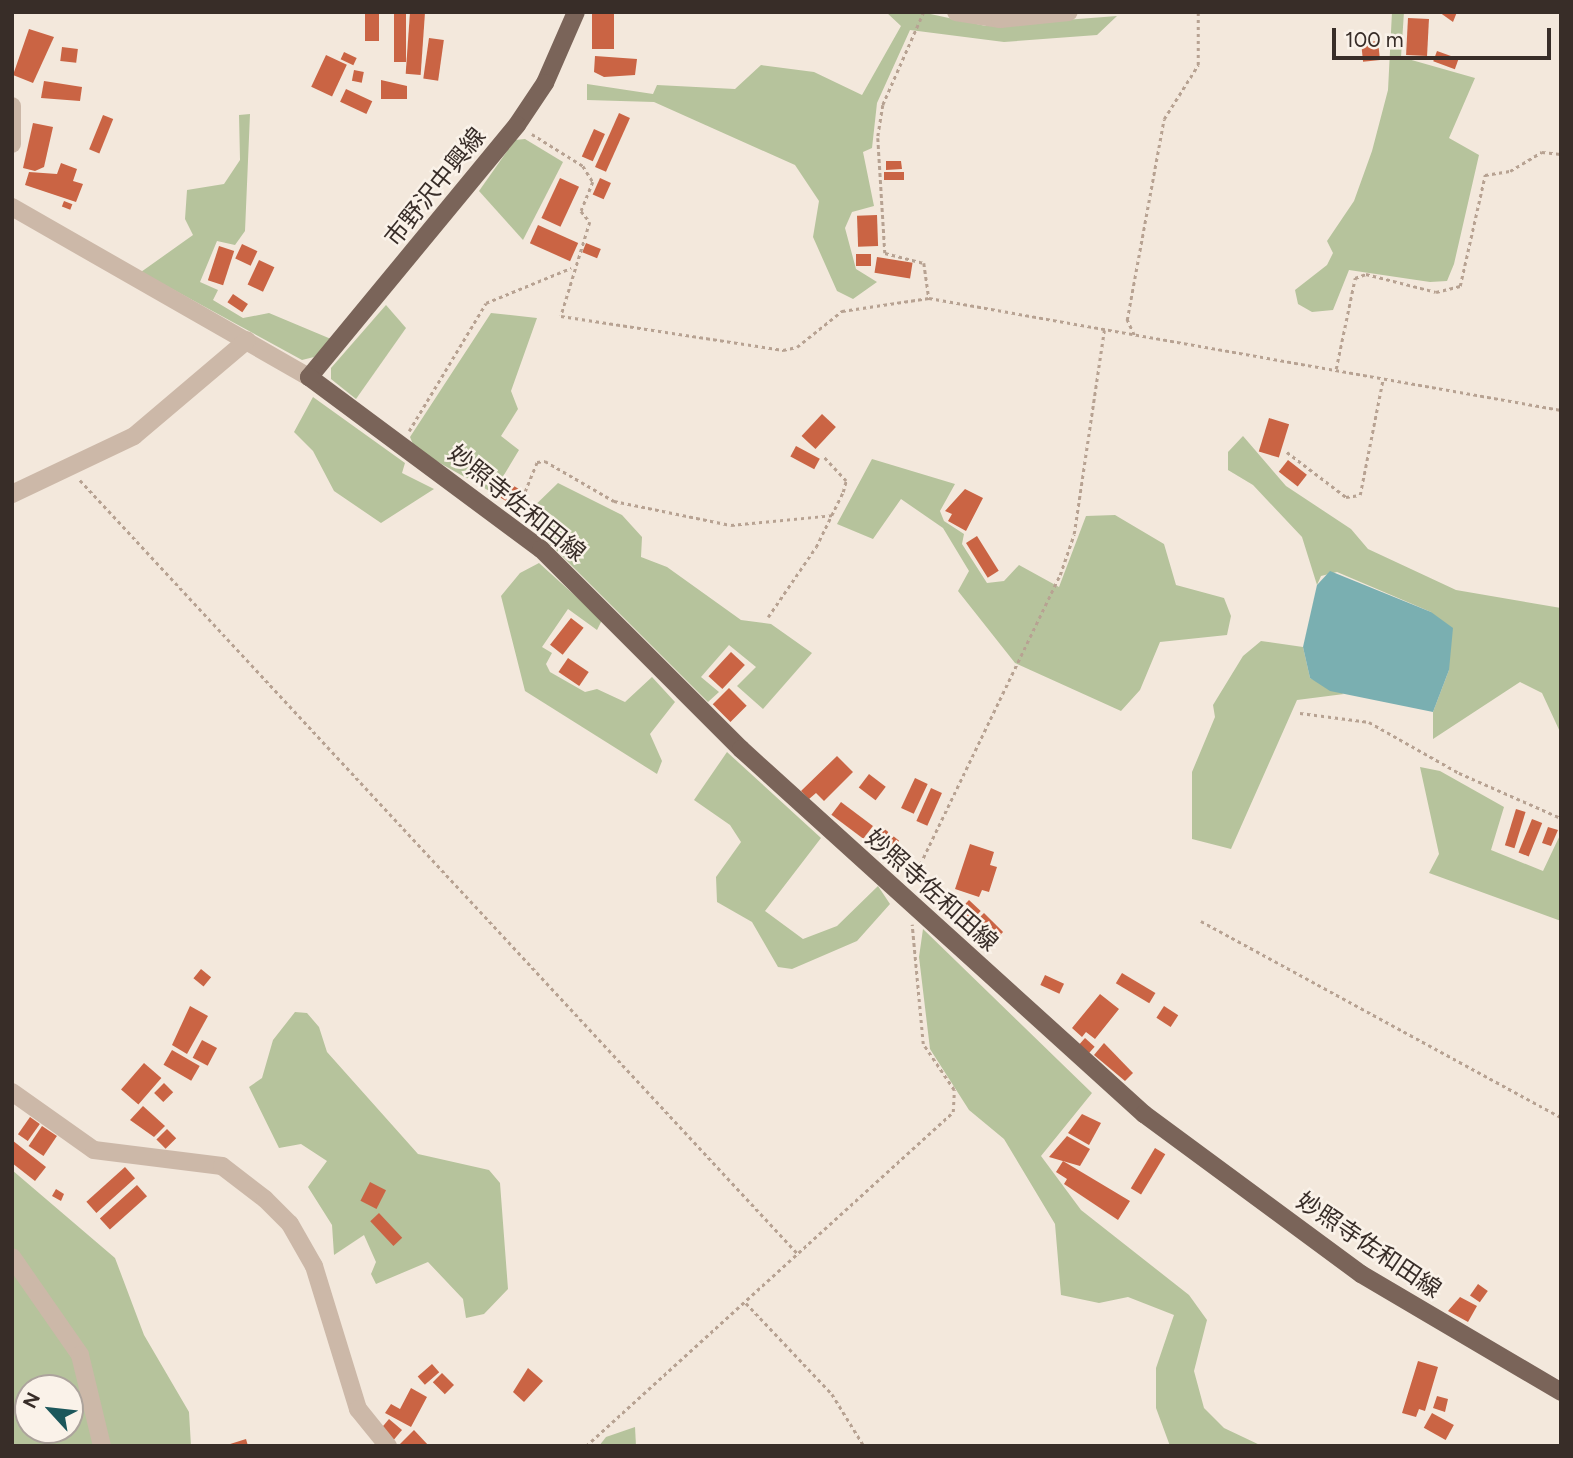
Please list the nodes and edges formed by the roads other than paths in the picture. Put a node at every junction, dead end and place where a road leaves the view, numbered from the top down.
1 (576, 12) edge
2 (956, 12) edge
3 (1069, 12) edge
4 (12, 106) edge
5 (12, 144) edge
6 (12, 208) edge
7 (247, 340) junction
8 (309, 377) junction
9 (12, 494) edge
10 (12, 1092) edge
11 (12, 1257) edge
12 (1561, 1392) edge
13 (102, 1446) edge
14 (388, 1446) edge

1 - 8 main road, 市野沢中興線
2 - 3 street
4 - 5 street
6 - 7 street
7 - 8 street
7 - 9 street
8 - 12 main road, 妙照寺佐和田線
10 - 14 street
11 - 13 street

